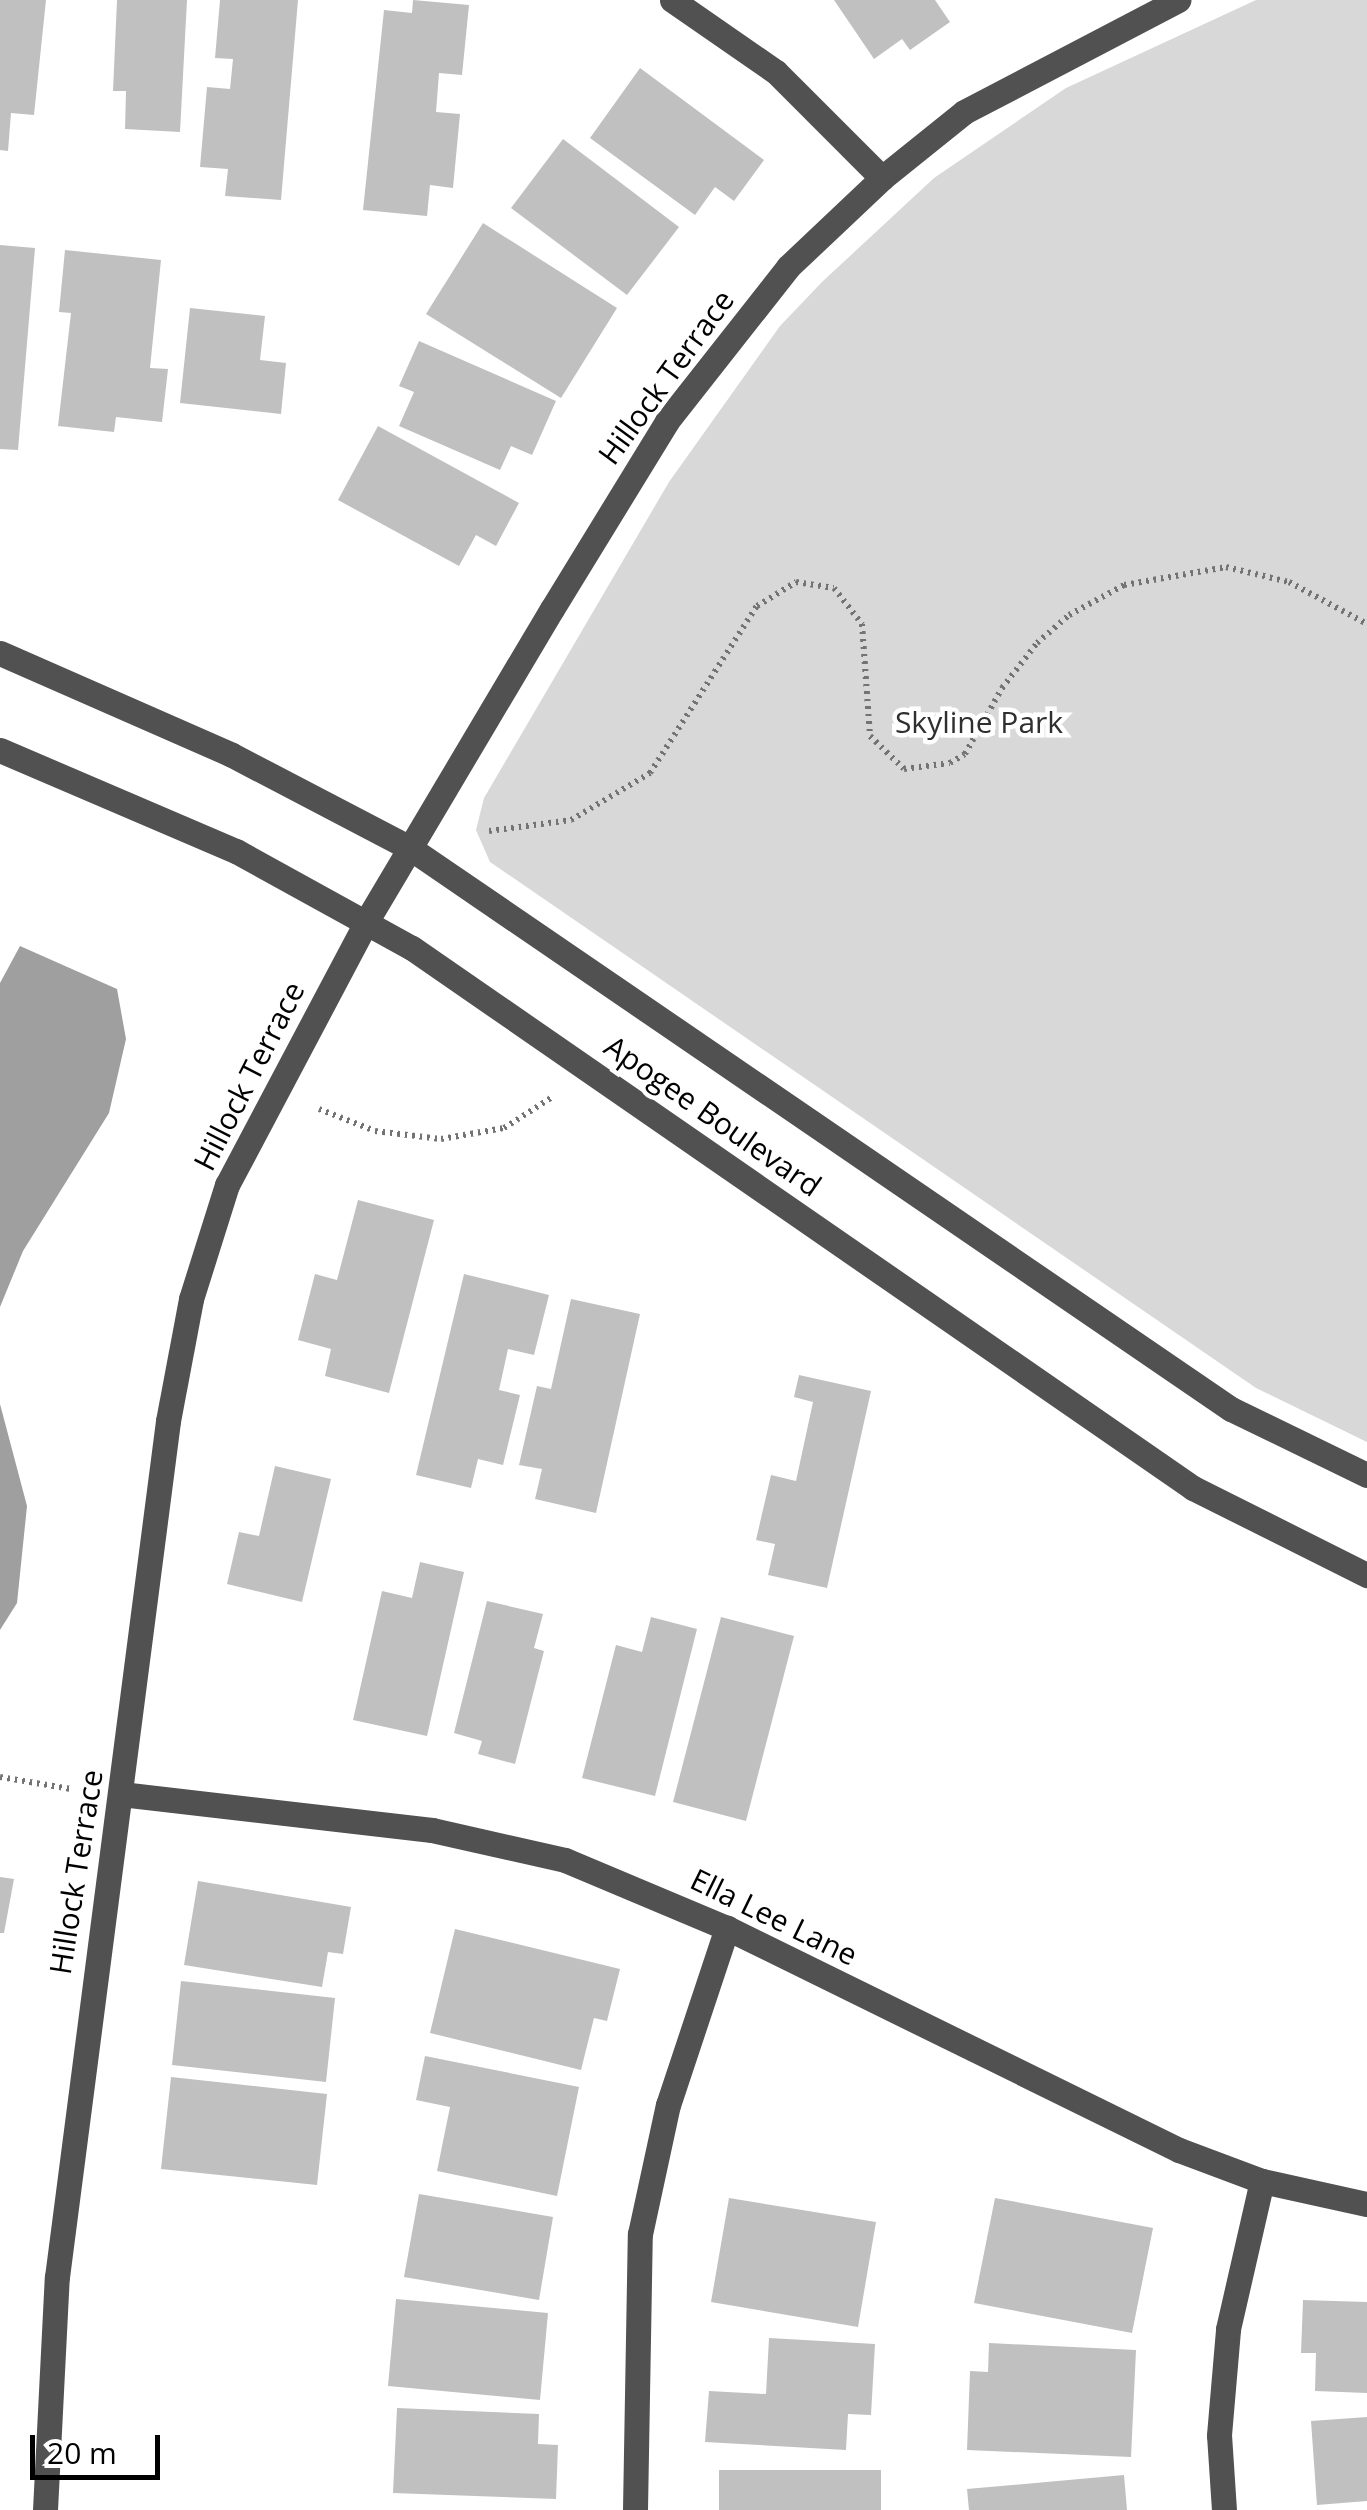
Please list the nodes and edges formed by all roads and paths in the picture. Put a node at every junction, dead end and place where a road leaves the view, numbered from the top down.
1 (672, 0) edge
2 (1178, 0) edge
3 (882, 178) junction
4 (1367, 624) edge
5 (0, 653) edge
6 (0, 750) edge
7 (488, 830) dead end
8 (410, 848) junction
9 (366, 922) junction
10 (551, 1098) dead end
11 (319, 1109) dead end
12 (1367, 1475) edge
13 (1367, 1574) edge
14 (0, 1777) edge
15 (71, 1789) dead end
16 (122, 1794) junction
17 (728, 1928) junction
18 (1262, 2181) junction
19 (1367, 2204) edge
20 (45, 2510) edge
21 (635, 2510) edge
22 (1224, 2510) edge

1 - 3 street
2 - 3 street, Hillock Terrace
3 - 8 street, Hillock Terrace
4 - 7 path
5 - 8 street, Apogee Boulevard
6 - 9 street, Apogee Boulevard
8 - 9 street, Hillock Terrace
8 - 12 street, Apogee Boulevard
9 - 13 street, Apogee Boulevard
9 - 16 street, Hillock Terrace
10 - 11 path
14 - 15 path
16 - 17 street, Ella Lee Lane
16 - 20 street, Hillock Terrace
17 - 18 street, Ella Lee Lane
17 - 21 street
18 - 19 street, Ella Lee Lane
18 - 22 street

